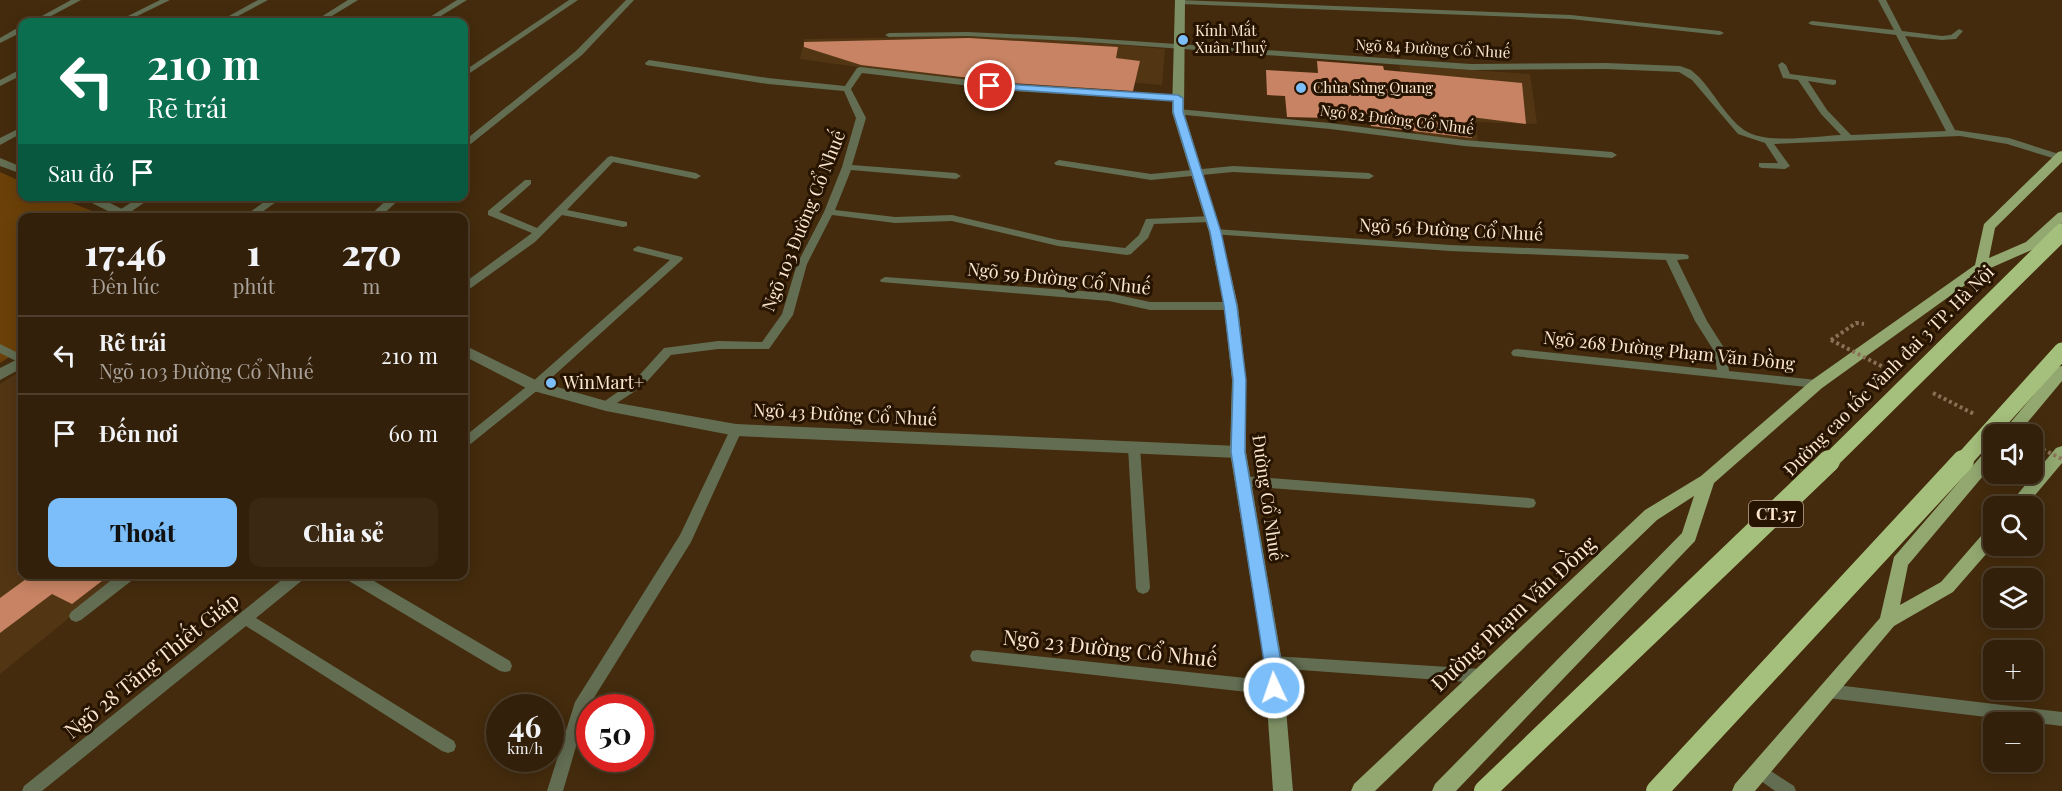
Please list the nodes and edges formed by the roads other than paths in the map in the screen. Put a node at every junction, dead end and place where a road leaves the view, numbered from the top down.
1 (77, 0) edge
2 (166, 0) edge
3 (264, 0) edge
4 (354, 0) edge
5 (463, 0) edge
6 (574, 0) edge
7 (630, 0) edge
8 (1882, 0) edge
9 (1180, 1) edge
10 (43, 18) edge
11 (128, 18) edge
12 (230, 18) edge
13 (324, 18) edge
14 (433, 18) edge
15 (1812, 22) dead end
16 (18, 31) edge
17 (1959, 31) dead end
18 (1899, 32) junction
19 (1720, 33) dead end
20 (889, 35) dead end
21 (0, 41) edge
22 (1178, 47) junction
23 (649, 63) dead end
24 (1782, 65) dead end
25 (468, 72) edge
26 (18, 74) edge
27 (1802, 78) junction
28 (1833, 82) dead end
29 (0, 83) edge
30 (847, 89) junction
31 (1178, 105) junction
32 (18, 132) edge
33 (1952, 134) junction
34 (1847, 136) junction
35 (1768, 141) junction
36 (0, 142) edge
37 (468, 142) edge
38 (1612, 155) dead end
39 (2061, 156) edge
40 (0, 162) edge
41 (1059, 163) dead end
42 (1762, 165) dead end
43 (847, 167) junction
44 (18, 169) edge
45 (1197, 172) junction
46 (696, 176) dead end
47 (956, 176) dead end
48 (1370, 176) dead end
49 (528, 182) dead end
50 (96, 201) edge
51 (143, 201) edge
52 (272, 201) edge
53 (392, 201) edge
54 (559, 212) junction
55 (829, 212) junction
56 (123, 213) edge
57 (130, 213) edge
58 (254, 213) edge
59 (378, 213) edge
60 (2062, 216) edge
61 (623, 224) dead end
62 (1213, 225) junction
63 (539, 232) junction
64 (2062, 232) edge
65 (638, 249) dead end
66 (1670, 256) junction
67 (1684, 256) dead end
68 (1981, 267) junction
69 (885, 280) dead end
70 (468, 285) edge
71 (1231, 306) junction
72 (0, 348) edge
73 (2062, 351) edge
74 (468, 352) edge
75 (1517, 353) dead end
76 (18, 359) edge
77 (18, 364) edge
78 (2062, 371) edge
79 (0, 375) edge
80 (1724, 375) junction
81 (1816, 384) junction
82 (535, 386) junction
83 (606, 406) junction
84 (2017, 424) edge
85 (736, 429) junction
86 (468, 440) edge
87 (1134, 447) junction
88 (1238, 452) junction
89 (2062, 452) edge
90 (1983, 465) edge
91 (1707, 480) junction
92 (1242, 481) junction
93 (2024, 496) edge
94 (1529, 503) dead end
95 (1983, 546) edge
96 (124, 579) edge
97 (294, 579) edge
98 (358, 579) edge
99 (1143, 588) dead end
100 (76, 616) dead end
101 (245, 618) junction
102 (1888, 621) junction
103 (977, 656) dead end
104 (1273, 662) junction
105 (506, 666) dead end
106 (1481, 676) junction
107 (1274, 688) junction
108 (1828, 691) junction
109 (2062, 719) edge
110 (448, 746) dead end
111 (1760, 771) junction
112 (30, 791) edge
113 (555, 791) edge
114 (1284, 791) edge
115 (1361, 791) edge
116 (1442, 791) edge
117 (1485, 791) edge
118 (1657, 791) edge
119 (1742, 791) edge
120 (1788, 791) edge

1 - 10 lane
2 - 11 lane
3 - 12 lane
4 - 13 lane
5 - 14 lane
6 - 25 lane
7 - 37 lane
8 - 18 lane
9 - 19 lane
9 - 22 main road, Đường Cổ Nhuế
15 - 18 lane
16 - 21 lane
17 - 18 lane
18 - 33 lane
20 - 22 lane, Ngõ 84 Đường Cổ Nhuế
22 - 31 main road, Đường Cổ Nhuế
22 - 35 lane, Ngõ 84 Đường Cổ Nhuế
23 - 30 lane
24 - 27 lane
26 - 29 lane
27 - 28 lane
27 - 34 lane
30 - 31 lane
30 - 43 lane, Ngõ 103 Đường Cổ Nhuế
31 - 38 lane, Ngõ 82 Đường Cổ Nhuế
31 - 45 main road, Đường Cổ Nhuế
32 - 36 lane
33 - 34 lane
33 - 39 lane
34 - 35 lane
35 - 42 lane
39 - 68 main road
40 - 44 street
41 - 45 lane
43 - 47 lane
43 - 55 lane, Ngõ 103 Đường Cổ Nhuế
45 - 48 lane
45 - 62 main road, Đường Cổ Nhuế
46 - 54 lane
49 - 63 lane
50 - 56 street
51 - 57 lane
52 - 58 lane
53 - 59 lane
54 - 61 lane
54 - 63 lane
55 - 62 lane, Ngõ 56 Đường Cổ Nhuế
55 - 83 lane, Ngõ 103 Đường Cổ Nhuế
60 - 68 main road, Đường Phạm Văn Đồng
62 - 66 lane, Ngõ 56 Đường Cổ Nhuế
62 - 71 main road, Đường Cổ Nhuế
63 - 70 lane
64 - 117 highway, Đường cao tốc Vành đai 3 TP. Hà Nội / CT.37, bridge
65 - 82 lane
66 - 67 lane, Ngõ 56 Đường Cổ Nhuế
66 - 80 lane
68 - 81 main road, Đường Phạm Văn Đồng
69 - 71 lane, Ngõ 59 Đường Cổ Nhuế
71 - 88 main road, Đường Cổ Nhuế
72 - 76 lane
73 - 118 highway, bridge
74 - 82 street, Ngõ 43 Đường Cổ Nhuế
75 - 80 lane, Ngõ 268 Đường Phạm Văn Đồng
77 - 79 street
78 - 84 main road
80 - 81 lane, Ngõ 268 Đường Phạm Văn Đồng
81 - 91 main road, Đường Phạm Văn Đồng
82 - 83 street, Ngõ 43 Đường Cổ Nhuế
82 - 86 lane
83 - 85 street, Ngõ 43 Đường Cổ Nhuế
85 - 87 street, Ngõ 43 Đường Cổ Nhuế
85 - 113 lane
87 - 88 street, Ngõ 43 Đường Cổ Nhuế
87 - 99 lane
88 - 92 main road, Đường Cổ Nhuế
89 - 93 main road
90 - 102 main road
91 - 106 main road, Đường Phạm Văn Đồng
91 - 116 main road
92 - 94 lane
92 - 104 main road, Đường Cổ Nhuế
95 - 102 main road
96 - 100 lane
97 - 101 lane, Ngõ 28 Tăng Thiết Giáp
98 - 105 lane
101 - 110 lane
101 - 112 lane, Ngõ 28 Tăng Thiết Giáp
102 - 108 main road
103 - 107 lane, Ngõ 23 Đường Cổ Nhuế
104 - 106 lane
104 - 107 main road, Đường Cổ Nhuế
106 - 115 main road, Đường Phạm Văn Đồng
107 - 114 main road, Đường Cổ Nhuế
108 - 109 lane
108 - 111 main road
111 - 119 main road
111 - 120 lane

